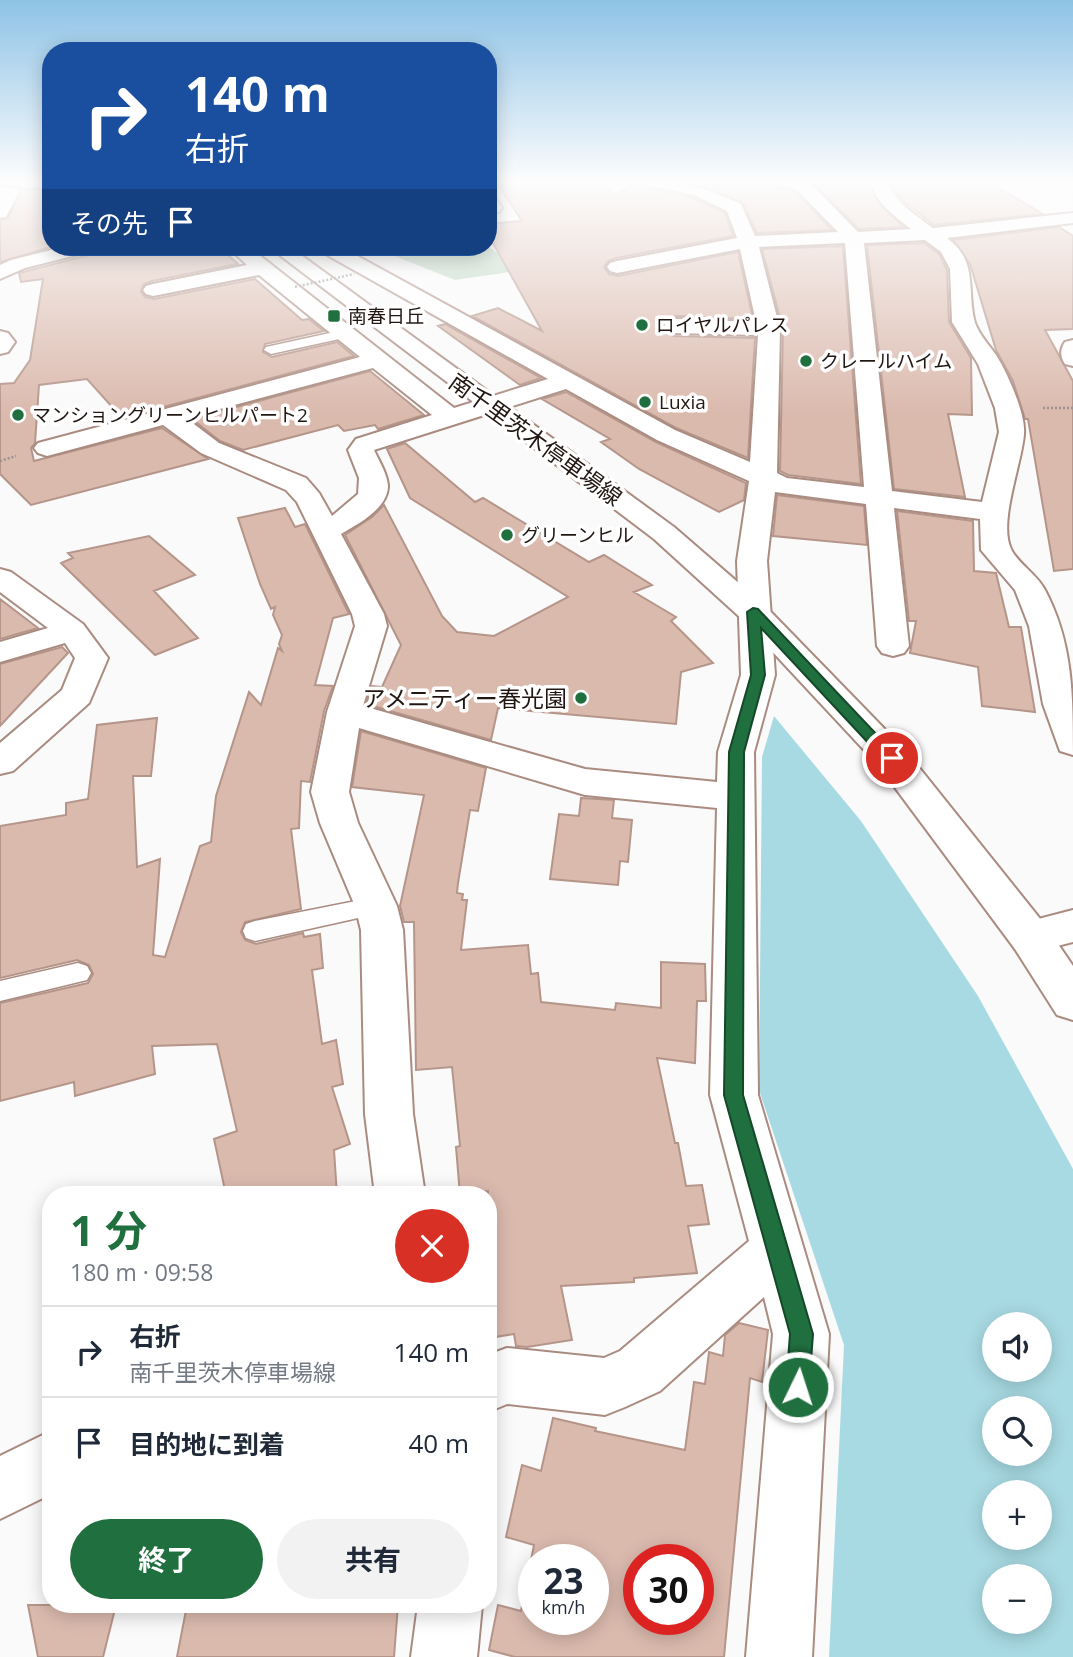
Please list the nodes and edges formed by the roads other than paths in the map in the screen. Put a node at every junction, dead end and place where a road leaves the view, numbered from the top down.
1 (40, 258) edge
2 (265, 258) edge
3 (271, 258) edge
4 (272, 258) edge
5 (347, 258) edge
6 (662, 258) edge
7 (752, 258) edge
8 (856, 258) edge
9 (954, 258) edge
10 (617, 267) dead end
11 (0, 273) edge
12 (153, 290) dead end
13 (675, 326) dead end
14 (769, 329) junction
15 (348, 333) junction
16 (0, 338) edge
17 (0, 347) edge
18 (1073, 347) edge
19 (271, 351) dead end
20 (379, 359) junction
21 (1073, 359) edge
22 (567, 381) junction
23 (491, 406) junction
24 (167, 416) junction
25 (449, 417) junction
26 (47, 448) dead end
27 (763, 478) junction
28 (880, 497) junction
29 (994, 512) junction
30 (326, 531) junction
31 (0, 578) edge
32 (753, 612) junction
33 (72, 631) junction
34 (893, 646) dead end
35 (0, 652) edge
36 (344, 712) junction
37 (1073, 743) edge
38 (0, 762) edge
39 (735, 797) junction
40 (376, 906) junction
41 (1073, 926) edge
42 (255, 931) dead end
43 (1030, 937) junction
44 (78, 973) dead end
45 (0, 991) edge
46 (1073, 1002) edge
47 (399, 1186) edge
48 (776, 1250) junction
49 (497, 1380) edge
50 (42, 1466) edge
51 (0, 1489) edge
52 (449, 1613) edge
53 (444, 1657) edge
54 (779, 1657) edge

1 - 11 street
2 - 12 street
3 - 15 street
4 - 23 street, 南千里茨木停車場線
5 - 22 street
6 - 10 street
7 - 14 street
8 - 28 street
9 - 29 street
13 - 14 street
14 - 27 street
15 - 19 lane
15 - 20 street
16 - 17 street
18 - 21 street
20 - 24 street
20 - 25 street
22 - 23 street
22 - 27 street
23 - 25 street
23 - 32 street, 南千里茨木停車場線
24 - 26 street
24 - 30 street
25 - 30 street
27 - 28 street
27 - 32 street
28 - 29 street
28 - 34 street
29 - 37 street
30 - 36 street
31 - 33 street
32 - 39 street
32 - 43 street, 南千里茨木停車場線
33 - 35 street
33 - 38 street
36 - 39 street
36 - 40 street
39 - 48 street
40 - 42 lane
40 - 47 street
41 - 43 street
43 - 46 street, 南千里茨木停車場線
44 - 45 lane
48 - 49 street
48 - 54 street
50 - 51 street
52 - 53 street

